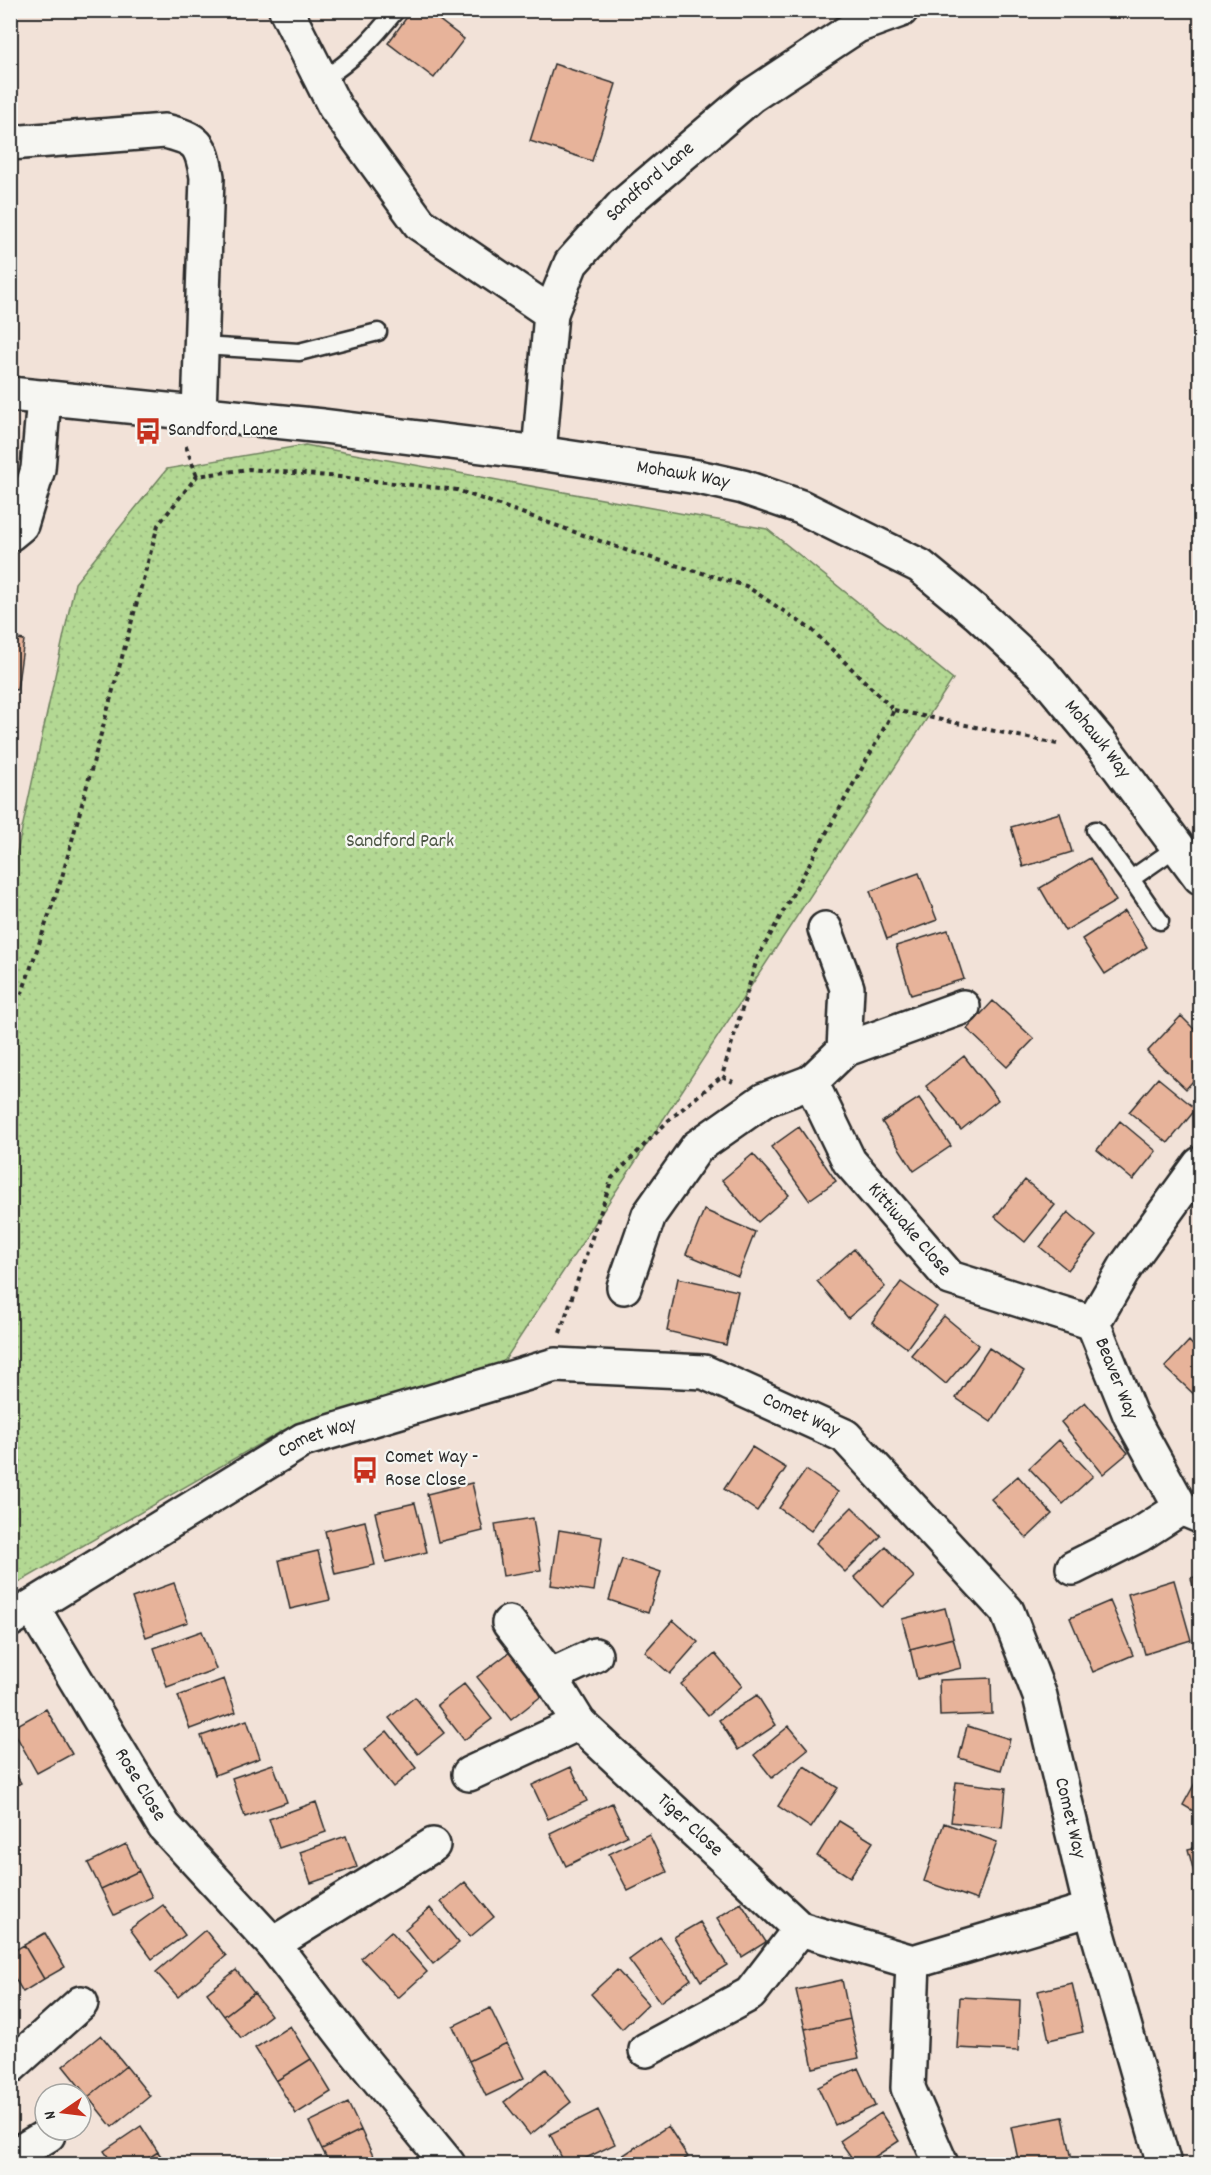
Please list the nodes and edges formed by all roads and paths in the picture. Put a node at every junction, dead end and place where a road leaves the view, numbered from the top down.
1 (286, 10) edge
2 (396, 10) edge
3 (901, 10) edge
4 (322, 80) junction
5 (10, 142) edge
6 (551, 313) junction
7 (378, 332) dead end
8 (202, 346) junction
9 (10, 394) edge
10 (44, 397) junction
11 (199, 412) junction
12 (539, 453) junction
13 (10, 534) edge
14 (894, 710) junction
15 (1067, 746) dead end
16 (1095, 830) dead end
17 (1177, 847) junction
18 (1200, 878) edge
19 (1131, 879) junction
20 (1160, 921) dead end
21 (825, 929) dead end
22 (963, 1007) dead end
23 (10, 1009) edge
24 (844, 1050) junction
25 (811, 1082) junction
26 (764, 1100) junction
27 (1200, 1164) edge
28 (624, 1287) dead end
29 (1093, 1323) junction
30 (1191, 1512) edge
31 (1073, 1568) dead end
32 (21, 1613) edge
33 (509, 1623) dead end
34 (595, 1655) dead end
35 (550, 1677) junction
36 (579, 1723) junction
37 (469, 1774) dead end
38 (433, 1845) dead end
39 (1091, 1908) junction
40 (800, 1929) junction
41 (273, 1944) junction
42 (913, 1962) junction
43 (81, 2003) dead end
44 (646, 2049) dead end
45 (10, 2067) edge
46 (38, 2142) edge
47 (11, 2161) edge
48 (448, 2164) edge
49 (941, 2164) edge
50 (1164, 2164) edge

1 - 4 street
2 - 4 lane
3 - 6 street, Sandford Lane
4 - 6 street
5 - 8 street
6 - 12 street, Sandford Lane
7 - 8 lane
8 - 11 street
9 - 10 street, Mohawk Way
10 - 11 street, Mohawk Way
10 - 13 street
11 - 12 street, Mohawk Way
12 - 17 street, Mohawk Way
14 - 15 path
14 - 23 path
14 - 26 path
16 - 19 lane
17 - 18 street, Mohawk Way
17 - 19 lane
19 - 20 lane
21 - 24 street
22 - 24 street
24 - 25 street
25 - 26 street
25 - 29 street, Kittiwake Close
26 - 28 street
27 - 29 street, Beaver Way
29 - 30 street, Beaver Way
30 - 31 street, Beaver Way
32 - 39 street, Comet Way
32 - 41 street, Rose Close
33 - 35 street, Tiger Close
34 - 35 street
35 - 36 street, Tiger Close
36 - 37 street
36 - 40 street, Tiger Close
38 - 41 street
39 - 42 street
39 - 50 street, Comet Way
40 - 42 street, Tiger Close
40 - 44 street
41 - 48 street, Rose Close
42 - 49 street
43 - 45 street
46 - 47 street

